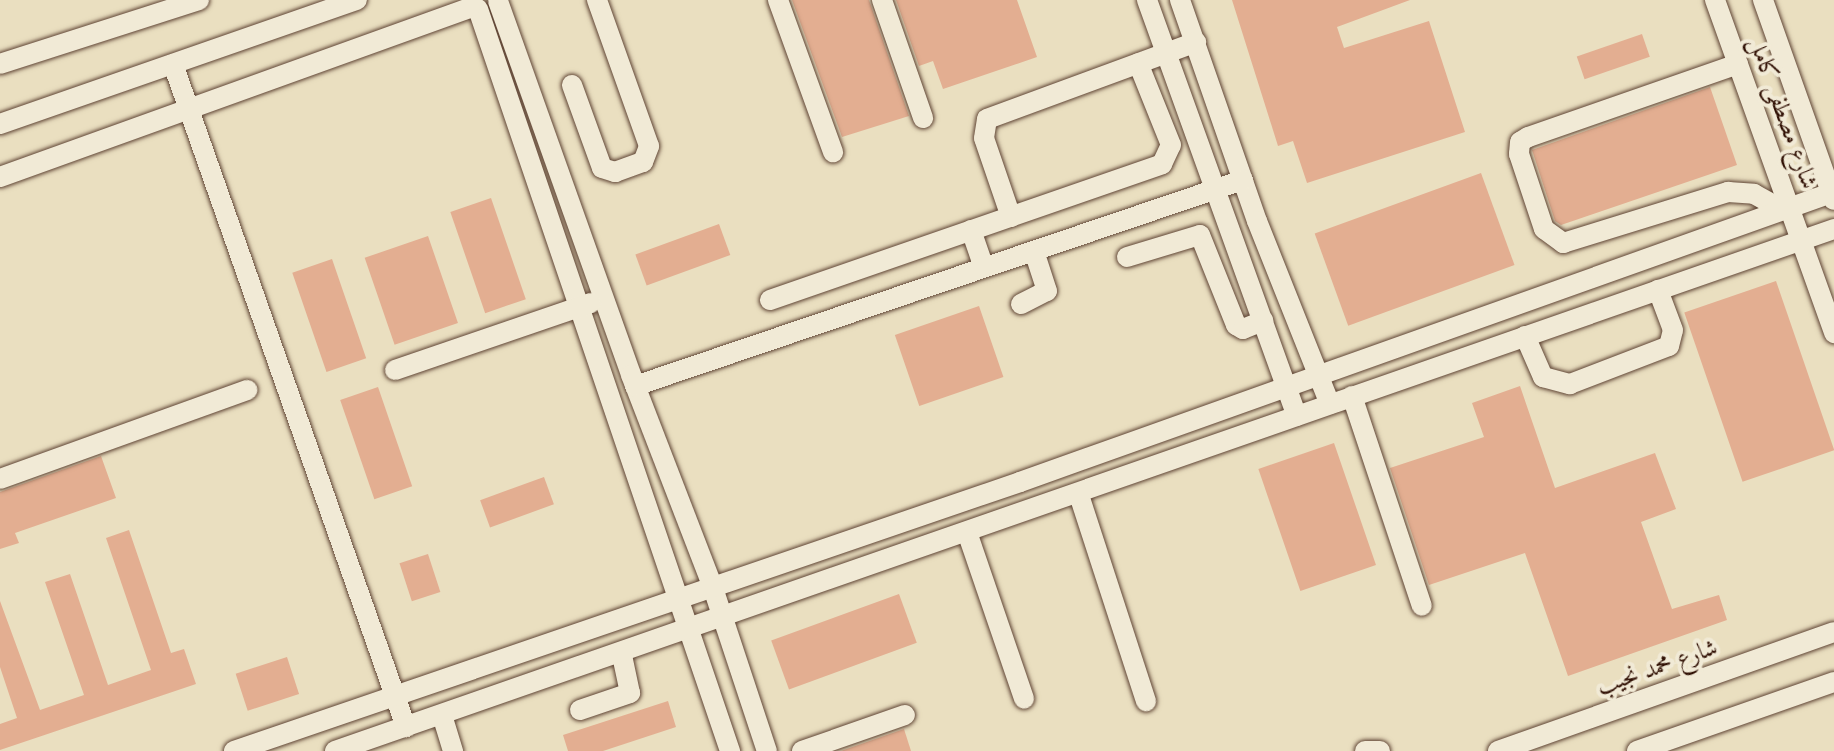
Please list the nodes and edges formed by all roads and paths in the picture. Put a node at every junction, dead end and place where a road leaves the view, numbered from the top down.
1 (199, 0) edge
2 (357, 0) edge
3 (597, 0) edge
4 (778, 0) edge
5 (882, 0) edge
6 (1147, 0) edge
7 (1180, 0) edge
8 (1715, 0) edge
9 (1763, 0) edge
10 (499, 1) edge
11 (469, 6) edge
12 (1196, 42) junction
13 (1166, 52) junction
14 (1138, 63) junction
15 (0, 64) edge
16 (173, 64) junction
17 (1738, 64) junction
18 (572, 85) dead end
19 (1214, 96) junction
20 (1185, 106) junction
21 (190, 110) junction
22 (923, 118) dead end
23 (0, 124) edge
24 (833, 152) dead end
25 (0, 177) edge
26 (1243, 180) junction
27 (1215, 190) junction
28 (1833, 196) edge
29 (1786, 209) junction
30 (1011, 217) junction
31 (1834, 229) edge
32 (971, 230) junction
33 (1801, 241) junction
34 (1034, 251) junction
35 (1127, 257) dead end
36 (984, 267) junction
37 (1658, 290) junction
38 (606, 297) junction
39 (770, 300) dead end
40 (1021, 304) dead end
41 (579, 307) junction
42 (1263, 321) junction
43 (1834, 333) edge
44 (1525, 336) junction
45 (395, 370) dead end
46 (1316, 375) junction
47 (635, 386) junction
48 (1286, 386) junction
49 (247, 390) dead end
50 (1352, 396) junction
51 (1330, 404) junction
52 (1297, 416) junction
53 (0, 479) edge
54 (1079, 495) junction
55 (945, 508) junction
56 (961, 537) junction
57 (713, 588) junction
58 (678, 597) junction
59 (1422, 606) dead end
60 (724, 618) junction
61 (690, 631) junction
62 (1834, 632) edge
63 (622, 654) junction
64 (1834, 682) edge
65 (397, 698) junction
66 (1024, 699) dead end
67 (1146, 701) dead end
68 (580, 710) dead end
69 (442, 715) junction
70 (905, 715) dead end
71 (406, 727) junction
72 (1510, 749) edge
73 (234, 751) edge
74 (335, 751) edge
75 (453, 751) edge
76 (730, 751) edge
77 (767, 751) edge
78 (802, 751) edge
79 (1365, 751) edge
80 (1380, 751) edge
81 (1637, 751) edge

1 - 15 street
2 - 16 street
3 - 18 street
4 - 24 street
5 - 22 street
6 - 13 street
7 - 12 street
8 - 17 street, شارع مصطفى كامل
9 - 28 street, شارع مصطفى كامل
10 - 11 street
10 - 38 street
11 - 21 street
11 - 41 street
12 - 13 street
12 - 19 street
13 - 14 street
13 - 20 street
14 - 30 street
14 - 30 street
16 - 21 street
16 - 23 street
17 - 29 street, شارع مصطفى كامل
17 - 29 street
19 - 20 street
19 - 26 street
20 - 27 street
21 - 25 street
21 - 65 street
26 - 27 street
26 - 46 street
27 - 34 street
27 - 42 street
28 - 29 street
29 - 33 street, شارع مصطفى كامل
29 - 46 street
30 - 32 street
31 - 33 street
32 - 36 street
32 - 39 street
33 - 37 street
33 - 43 street, شارع مصطفى كامل
34 - 36 street
34 - 40 street
35 - 42 street
36 - 47 street
37 - 44 street
37 - 44 street
38 - 41 street
38 - 47 street
41 - 45 street
41 - 58 street
42 - 48 street
44 - 50 street
46 - 48 street
46 - 51 street
47 - 57 street
48 - 52 street
48 - 55 street
49 - 53 street
50 - 51 street
50 - 59 street
51 - 52 street
52 - 54 street
54 - 56 street
54 - 67 street
55 - 56 street
55 - 57 street
56 - 60 street
56 - 66 street
57 - 58 street
57 - 60 street
58 - 61 street
58 - 65 street
60 - 61 street
60 - 77 street
61 - 63 street
61 - 76 street
62 - 72 street, شارع محمد نجيب
63 - 68 street
63 - 69 street
64 - 81 street
65 - 71 street
65 - 73 street
69 - 71 street
69 - 75 street
70 - 78 street
71 - 74 street
79 - 80 street

